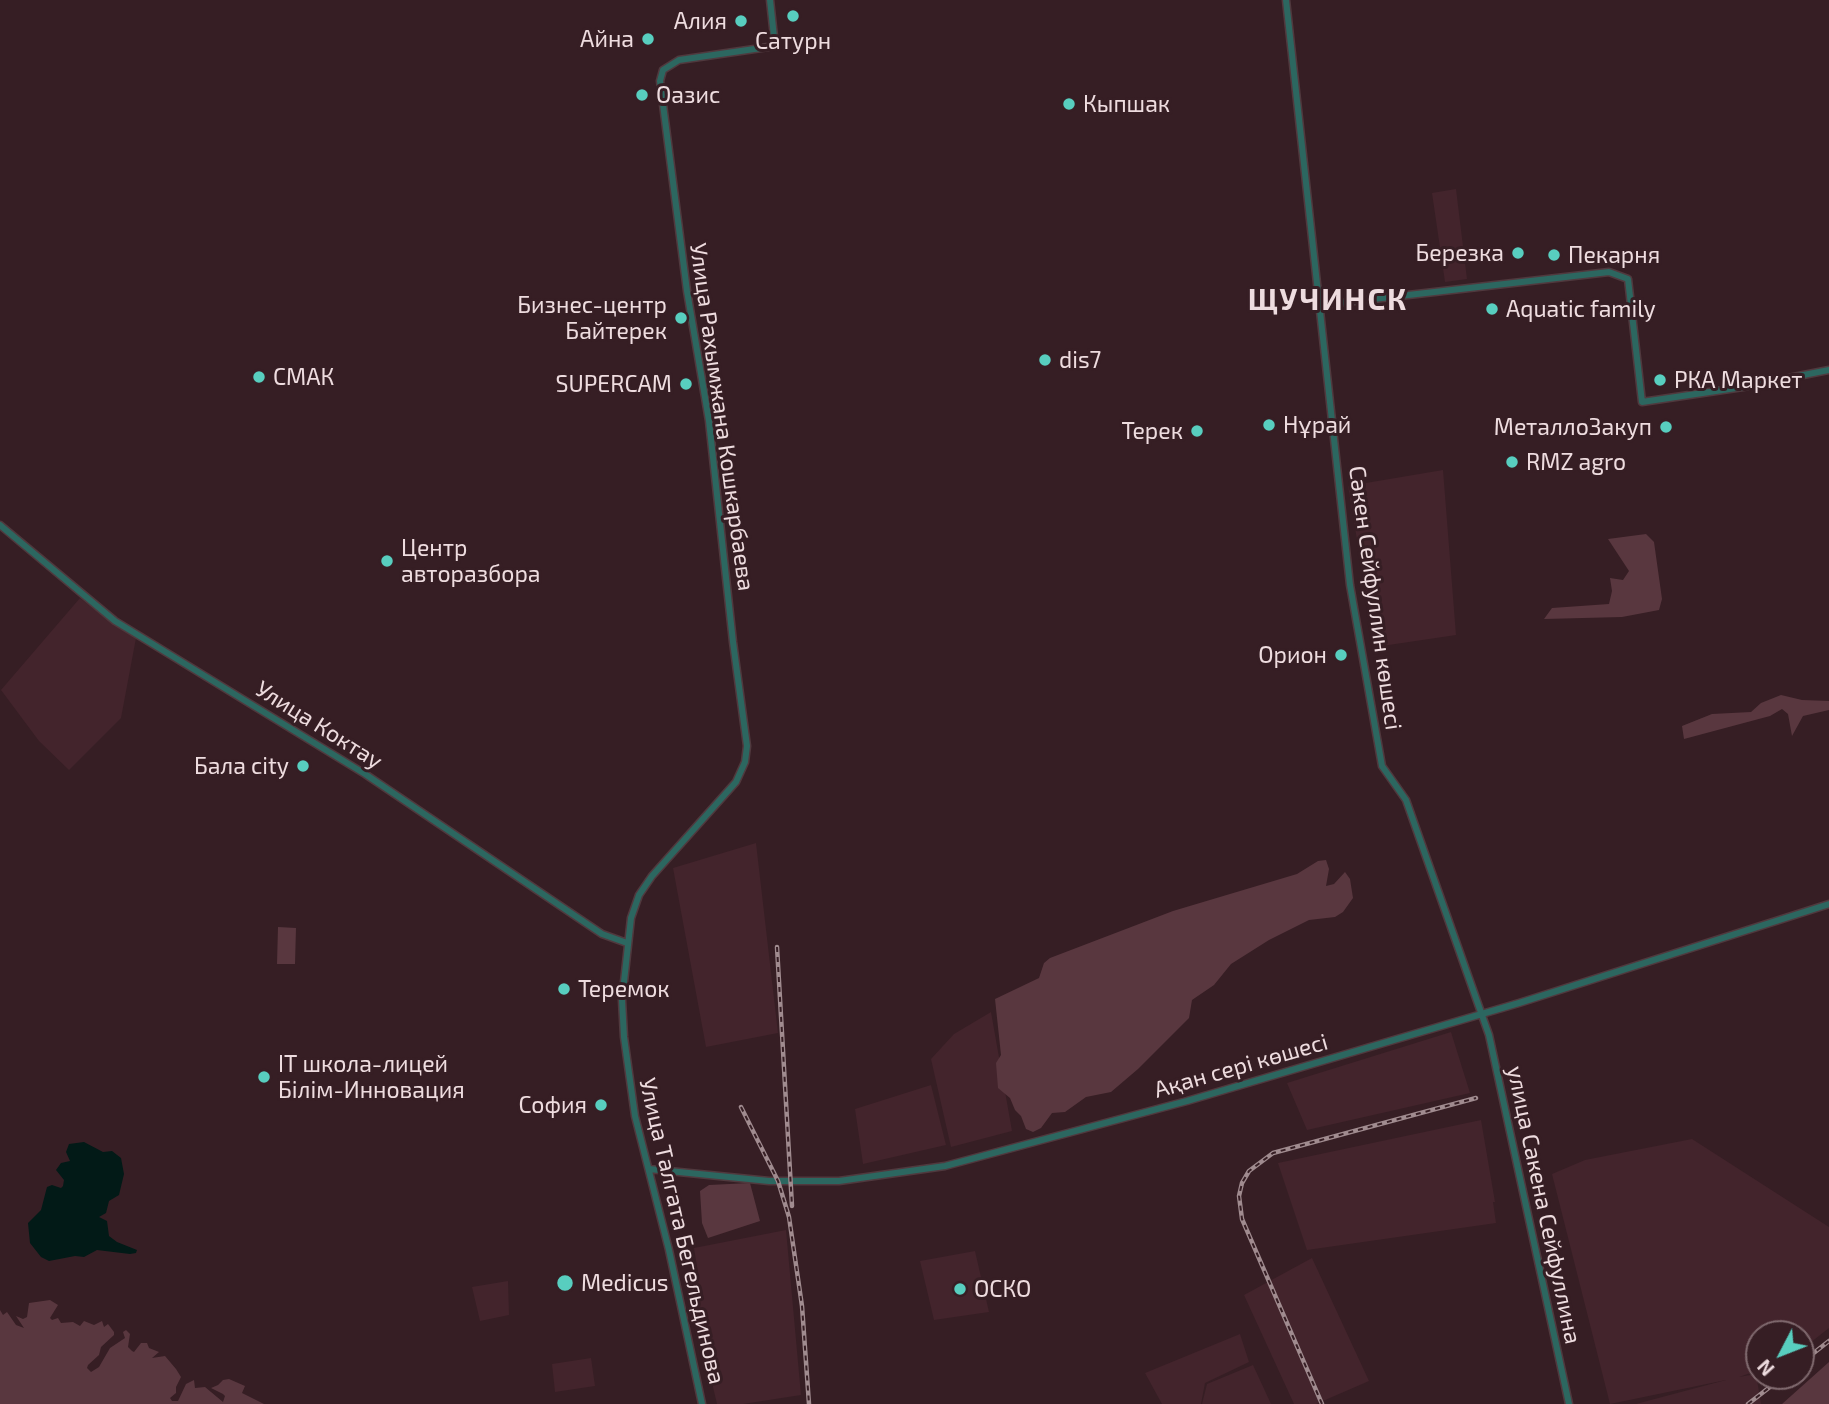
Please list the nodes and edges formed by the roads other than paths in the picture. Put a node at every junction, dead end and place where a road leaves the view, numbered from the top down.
1 (770, 0) edge
2 (1286, 0) edge
3 (1321, 305) junction
4 (1829, 370) edge
5 (0, 525) edge
6 (743, 769) joint
7 (1829, 904) edge
8 (627, 943) junction
9 (1482, 1014) junction
10 (649, 1169) junction
11 (702, 1404) edge
12 (1569, 1404) edge

1 - 6 street, Улица Рахымжана Кошкарбаева
2 - 3 street, Сәкен Сейфуллин көшесі
3 - 4 street
3 - 9 street, Сәкен Сейфуллин көшесі
5 - 8 street, Улица Коктау
6 - 8 street, Улица Талгата Бегельдинова
7 - 9 street, Ақан сері көшесі
8 - 10 street, Улица Талгата Бегельдинова
9 - 10 street, Ақан сері көшесі
9 - 12 street, улица Сакена Сейфуллина
10 - 11 street, Улица Талгата Бегельдинова

